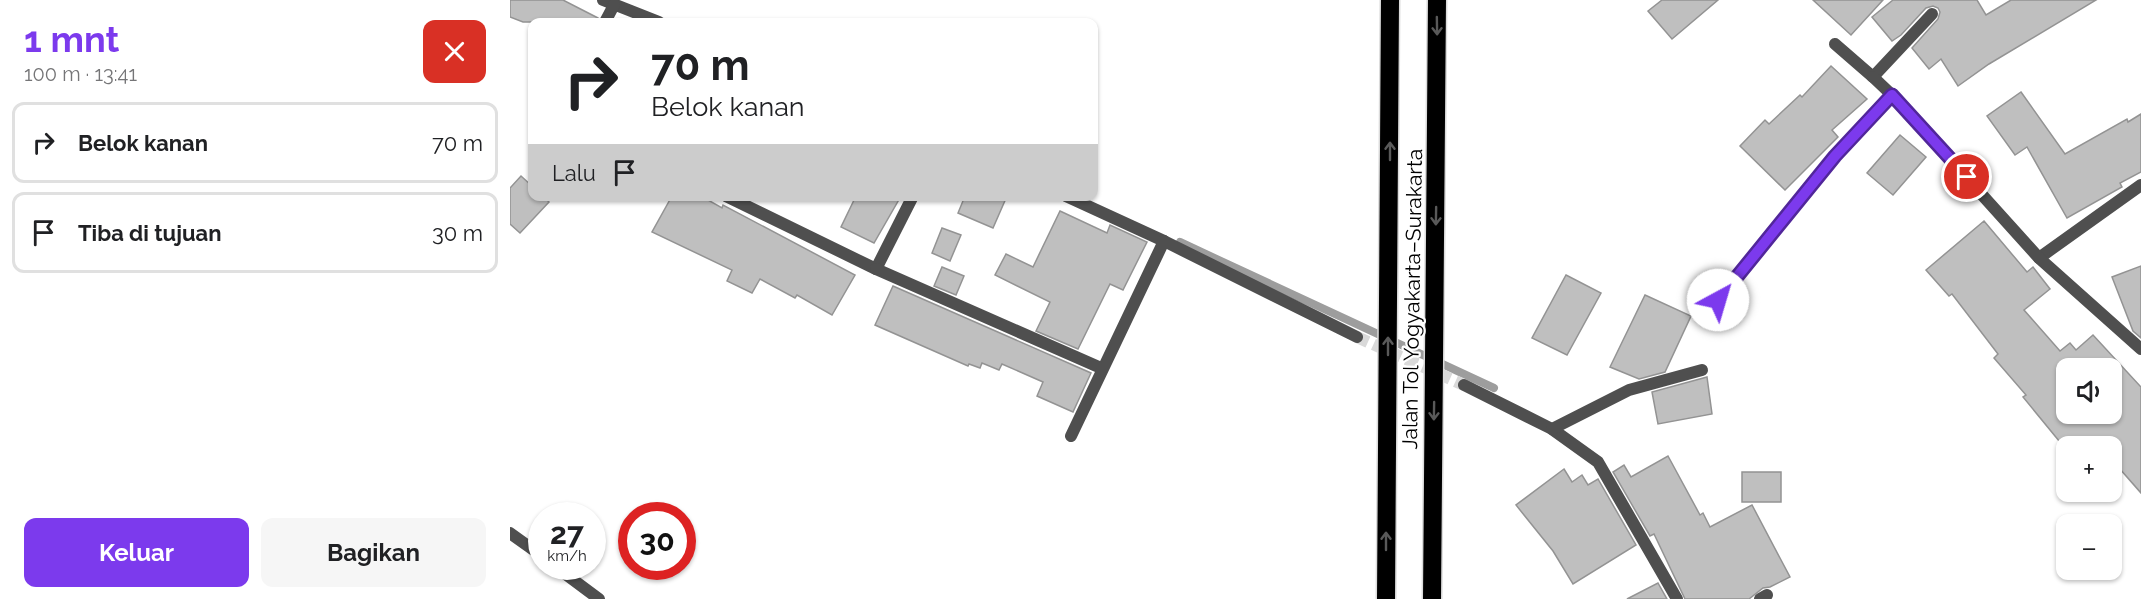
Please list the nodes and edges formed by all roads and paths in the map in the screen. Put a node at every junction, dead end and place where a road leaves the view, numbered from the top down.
1 (1390, 0) edge
2 (1437, 0) edge
3 (609, 2) edge
4 (1932, 14) dead end
5 (606, 18) edge
6 (649, 18) edge
7 (1835, 44) dead end
8 (1873, 77) junction
9 (1892, 95) junction
10 (2140, 189) edge
11 (736, 201) edge
12 (910, 201) edge
13 (1077, 201) edge
14 (1164, 241) junction
15 (2039, 258) junction
16 (876, 269) junction
17 (1718, 300) dead end
18 (1357, 337) tunnel mouth
19 (2141, 349) edge
20 (1101, 368) junction
21 (1702, 370) dead end
22 (1464, 385) tunnel mouth
23 (1552, 429) junction
24 (1071, 436) dead end
25 (510, 533) edge
26 (528, 546) edge
27 (573, 580) edge
28 (599, 599) edge
29 (1386, 599) edge
30 (1432, 599) edge
31 (1677, 599) edge

29 -> 1 highway, Jalan Tol Yogyakarta–Surakarta
2 -> 30 highway, Jalan Tol Yogyakarta–Surakarta
3 - 5 street
3 - 6 street
4 - 8 street
7 - 8 street
8 - 9 street
9 - 15 street
9 - 17 street
10 - 15 street
11 - 16 street
12 - 16 street
13 - 14 street
14 - 18 street
14 - 20 street
15 - 19 street
16 - 20 street
20 - 24 street
21 - 23 street
22 - 23 street
23 - 31 street
25 - 26 street
27 - 28 street

